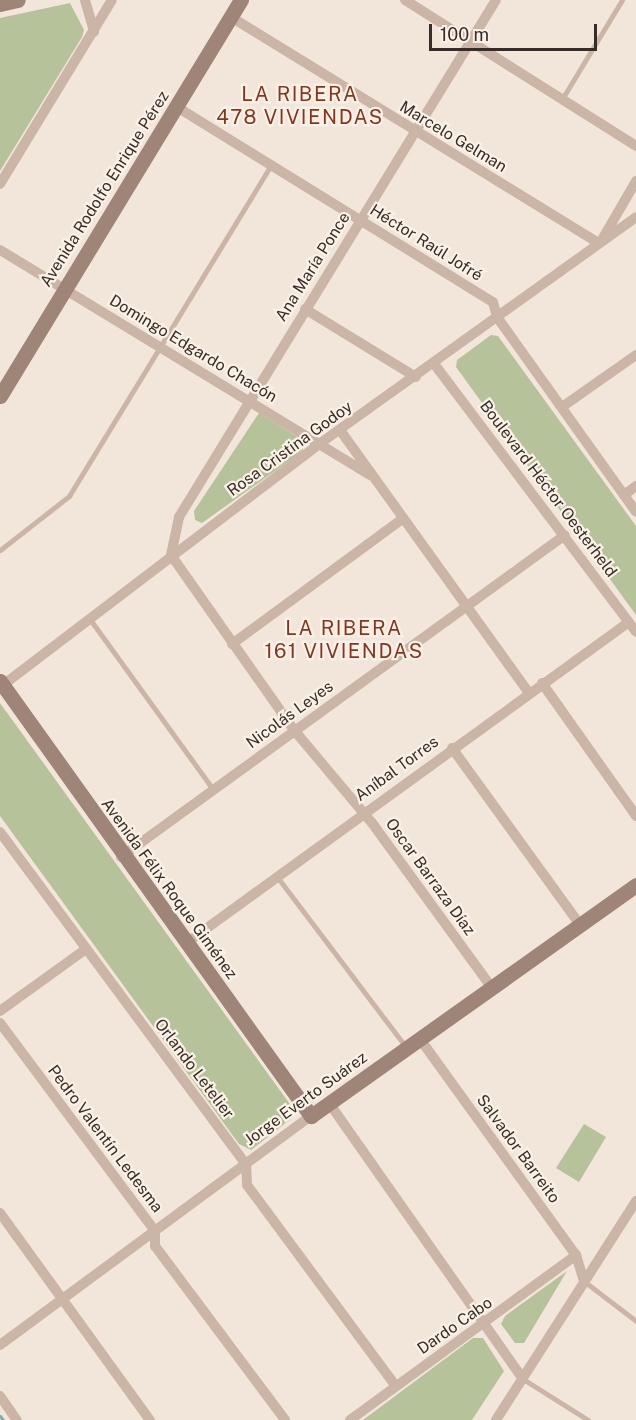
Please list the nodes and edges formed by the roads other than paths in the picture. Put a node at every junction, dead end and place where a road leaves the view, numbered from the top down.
1 (18, 0) edge
2 (85, 0) edge
3 (112, 0) edge
4 (241, 0) edge
5 (405, 0) edge
6 (496, 0) edge
7 (622, 0) edge
8 (0, 4) edge
9 (231, 17) junction
10 (94, 32) junction
11 (470, 41) junction
12 (562, 99) junction
13 (177, 107) junction
14 (415, 131) junction
15 (636, 146) edge
16 (271, 165) junction
17 (636, 181) edge
18 (0, 184) edge
19 (636, 217) edge
20 (360, 220) junction
21 (599, 243) junction
22 (0, 250) edge
23 (64, 290) junction
24 (305, 309) junction
25 (497, 317) junction
26 (159, 347) junction
27 (636, 355) edge
28 (435, 365) junction
29 (416, 377) junction
30 (0, 396) edge
31 (248, 399) junction
32 (562, 407) junction
33 (340, 430) junction
34 (322, 442) junction
35 (370, 475) junction
36 (636, 486) edge
37 (624, 495) junction
38 (636, 512) edge
39 (401, 520) junction
40 (565, 535) junction
41 (0, 550) edge
42 (171, 555) junction
43 (465, 606) junction
44 (89, 617) junction
45 (629, 622) junction
46 (636, 632) edge
47 (232, 644) junction
48 (2, 683) edge
49 (542, 683) junction
50 (529, 693) junction
51 (294, 730) junction
52 (452, 748) junction
53 (213, 789) junction
54 (361, 814) junction
55 (636, 816) edge
56 (0, 832) edge
57 (121, 856) junction
58 (276, 877) junction
59 (636, 885) edge
60 (580, 925) junction
61 (185, 944) junction
62 (86, 949) junction
63 (492, 988) junction
64 (0, 1011) edge
65 (0, 1023) edge
66 (420, 1038) junction
67 (407, 1048) junction
68 (329, 1103) junction
69 (311, 1116) junction
70 (246, 1164) junction
71 (636, 1201) edge
72 (0, 1213) edge
73 (155, 1231) junction
74 (576, 1255) junction
75 (584, 1281) junction
76 (63, 1297) junction
77 (636, 1321) edge
78 (485, 1325) junction
79 (0, 1346) edge
80 (522, 1378) junction
81 (396, 1386) junction
82 (0, 1396) edge
83 (17, 1420) edge
84 (150, 1420) edge
85 (285, 1420) edge
86 (350, 1420) edge
87 (496, 1420) edge
88 (588, 1420) edge

1 - 8 street
2 - 10 street
3 - 10 street
4 - 9 street, Avenida Rodolfo Enrique Pérez
5 - 11 street
6 - 11 street, Ana María Ponce
7 - 12 lane
9 - 13 street, Avenida Rodolfo Enrique Pérez
9 - 14 street, Marcelo Gelman
10 - 18 street
11 - 12 street
11 - 14 street, Ana María Ponce
12 - 15 street
13 - 16 street, Héctor Raúl Jofré
13 - 23 street, Avenida Rodolfo Enrique Pérez
14 - 20 street, Ana María Ponce
14 - 21 street, Marcelo Gelman
16 - 20 street, Héctor Raúl Jofré
16 - 26 lane
17 - 21 street
19 - 21 street, Rosa Cristina Godoy
20 - 24 street, Ana María Ponce
20 - 25 street, Héctor Raúl Jofré
21 - 25 street, Rosa Cristina Godoy
22 - 23 street, Domingo Edgardo Chacón
23 - 26 street, Domingo Edgardo Chacón
23 - 30 street, Avenida Rodolfo Enrique Pérez
24 - 29 street
24 - 31 street, Ana María Ponce
25 - 28 street, Rosa Cristina Godoy
25 - 32 street
26 - 31 street, Domingo Edgardo Chacón
26 - 41 lane
27 - 32 street
28 - 29 street, Rosa Cristina Godoy
28 - 40 street, Boulevard Héctor Oesterheld
29 - 33 street, Rosa Cristina Godoy
31 - 34 street, Domingo Edgardo Chacón
31 - 42 street, Ana María Ponce
32 - 37 street
33 - 34 street, Rosa Cristina Godoy
33 - 35 street, Domingo Edgardo Chacón
34 - 35 street, Domingo Edgardo Chacón
34 - 42 street, Rosa Cristina Godoy
35 - 39 street, Domingo Edgardo Chacón
36 - 37 street
37 - 38 street
39 - 43 street, Domingo Edgardo Chacón
39 - 47 street
40 - 43 street, Nicolás Leyes
40 - 45 street, Boulevard Héctor Oesterheld
42 - 44 street, Rosa Cristina Godoy
42 - 47 street, Oscar Barraza Díaz
43 - 50 street, Domingo Edgardo Chacón
43 - 51 street, Nicolás Leyes
44 - 48 street, Rosa Cristina Godoy
44 - 53 lane
45 - 46 street, Boulevard Héctor Oesterheld
45 - 49 street, Aníbal Torres
47 - 51 street, Oscar Barraza Díaz
48 - 57 street, Avenida Félix Roque Giménez
49 - 50 street, Aníbal Torres
49 - 55 street
50 - 52 street, Aníbal Torres
51 - 53 street, Nicolás Leyes
51 - 54 street, Oscar Barraza Díaz
52 - 54 street, Aníbal Torres
52 - 60 street
53 - 57 street, Nicolás Leyes
54 - 58 street, Aníbal Torres
54 - 63 street, Oscar Barraza Díaz
56 - 62 street, Orlando Letelier
57 - 61 street, Avenida Félix Roque Giménez
58 - 61 street, Aníbal Torres
58 - 67 lane
59 - 60 street, Jorge Everto Suárez
60 - 63 street, Jorge Everto Suárez
61 - 69 street, Avenida Félix Roque Giménez
62 - 64 street
62 - 70 street, Orlando Letelier
63 - 66 street, Jorge Everto Suárez
65 - 73 street, Pedro Valentín Ledesma
66 - 67 street, Jorge Everto Suárez
66 - 74 street, Salvador Barreito
67 - 68 street, Jorge Everto Suárez
68 - 69 street, Jorge Everto Suárez
68 - 78 street
69 - 70 street, Jorge Everto Suárez
70 - 73 street, Jorge Everto Suárez
70 - 81 street, Orlando Letelier
71 - 75 street
72 - 76 street
73 - 76 street, Jorge Everto Suárez
73 - 85 street, Pedro Valentín Ledesma
74 - 75 street, Salvador Barreito
74 - 78 street, Dardo Cabo
75 - 77 lane
75 - 80 street
76 - 79 street, Jorge Everto Suárez
76 - 84 street
78 - 80 street
78 - 81 street, Dardo Cabo
80 - 87 street
80 - 88 lane
81 - 86 street, Dardo Cabo
82 - 83 street

